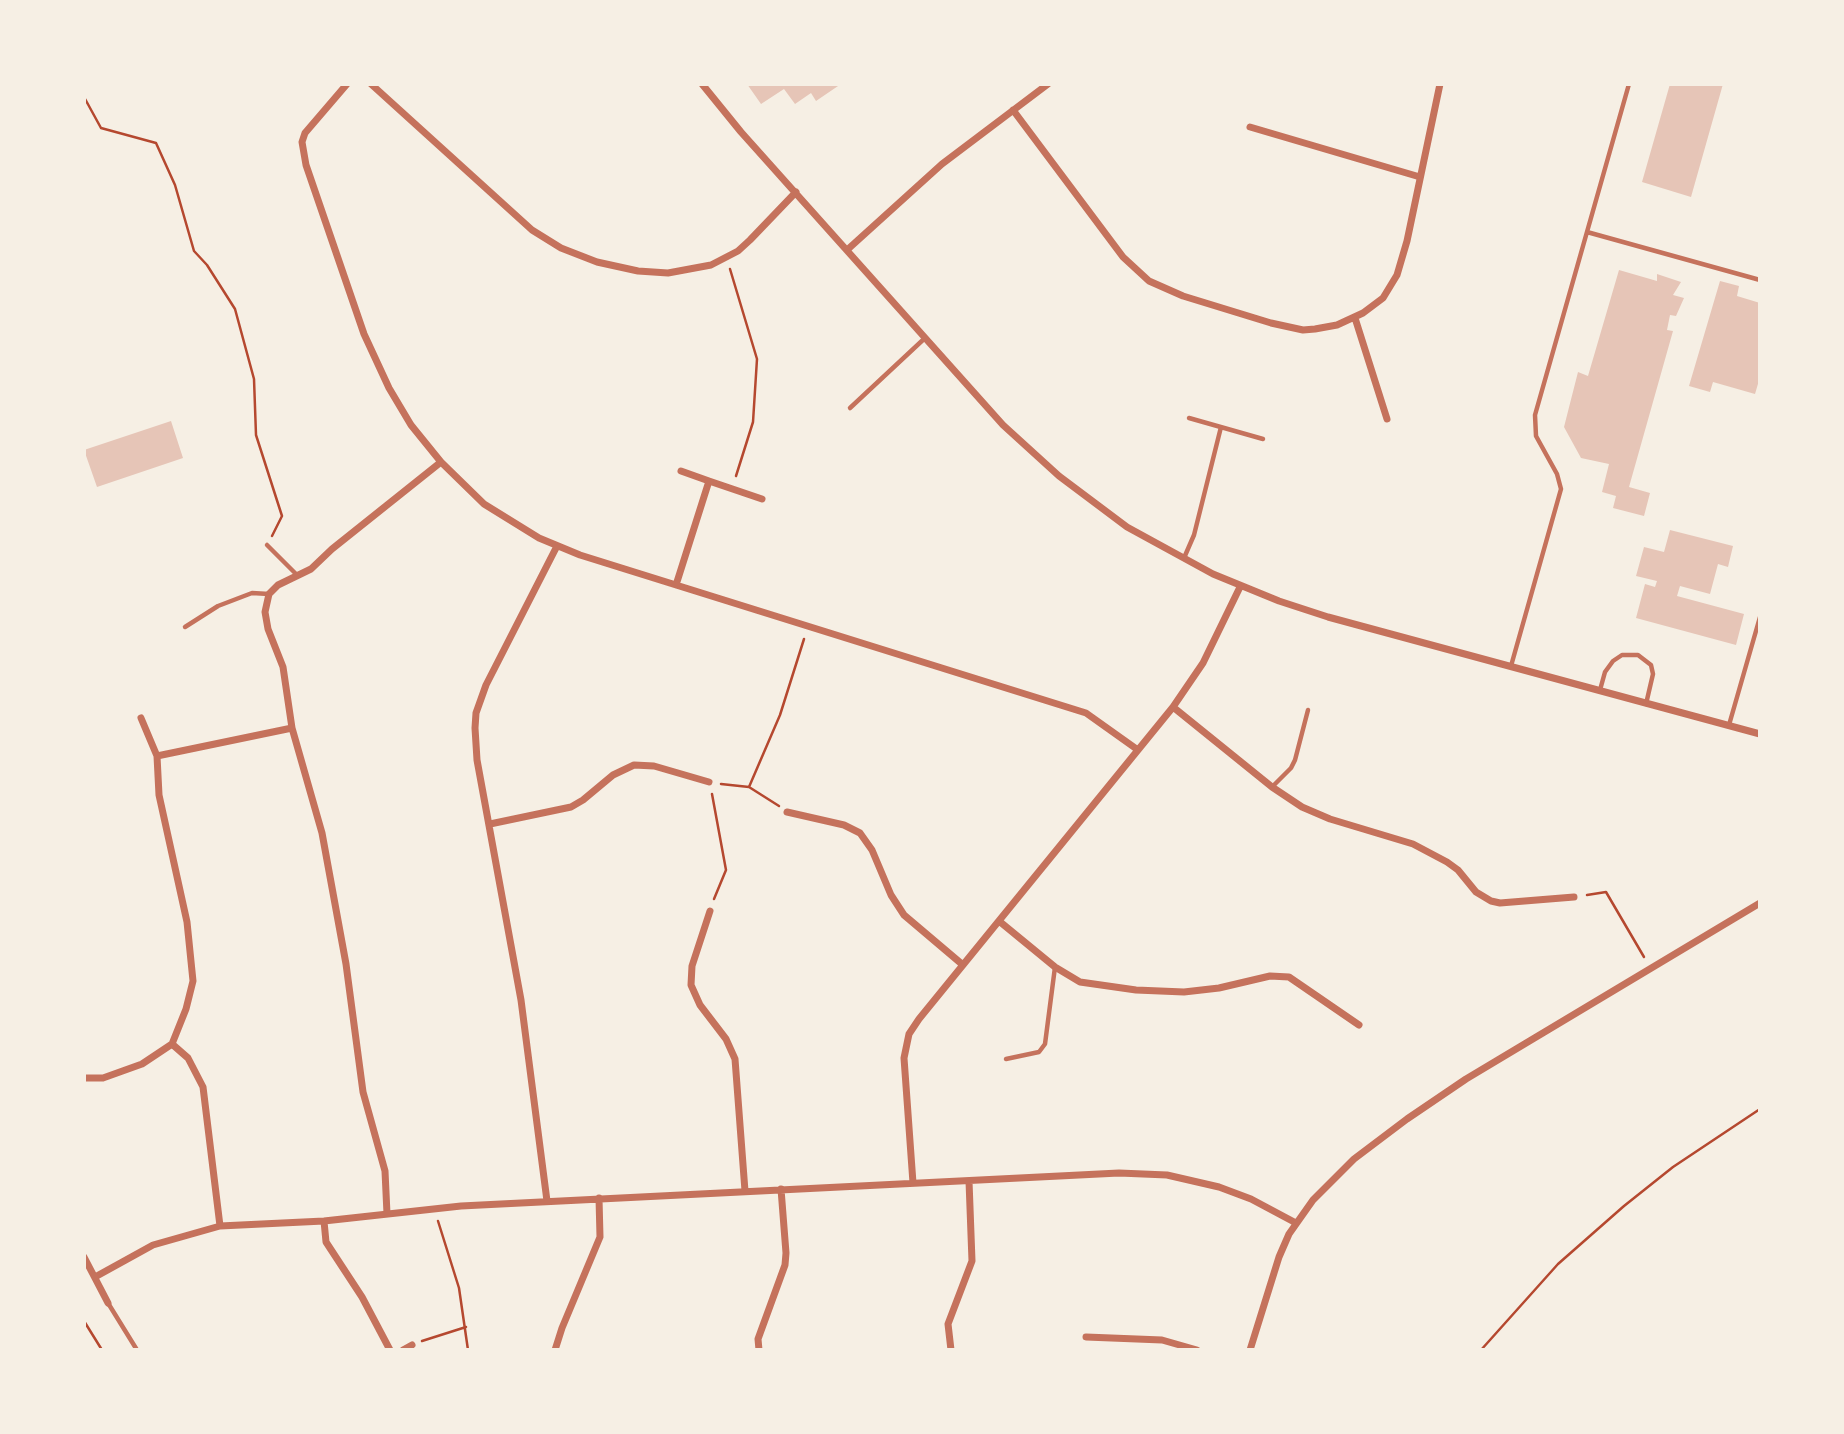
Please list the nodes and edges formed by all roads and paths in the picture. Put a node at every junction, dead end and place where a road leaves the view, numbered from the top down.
1 (347, 84) edge
2 (371, 84) edge
3 (702, 84) edge
4 (1048, 84) edge
5 (1440, 84) edge
6 (1629, 84) edge
7 (84, 97) edge
8 (1013, 110) junction
9 (1250, 127) dead end
10 (1420, 177) junction
11 (796, 192) junction
12 (1587, 232) junction
13 (847, 250) junction
14 (726, 258) junction
15 (1760, 280) edge
16 (1355, 318) junction
17 (925, 338) junction
18 (850, 408) dead end
19 (1189, 418) dead end
20 (1387, 419) dead end
21 (1221, 427) junction
22 (1263, 439) dead end
23 (441, 462) junction
24 (681, 471) dead end
25 (709, 481) junction
26 (732, 489) junction
27 (762, 499) dead end
28 (267, 545) joint
29 (556, 546) junction
30 (1184, 559) junction
31 (297, 576) junction
32 (676, 585) junction
33 (1240, 587) junction
34 (269, 594) junction
35 (1760, 617) edge
36 (808, 626) junction
37 (185, 627) dead end
38 (1511, 667) junction
39 (1600, 691) junction
40 (1646, 704) junction
41 (1173, 707) junction
42 (1308, 710) dead end
43 (141, 718) dead end
44 (1728, 726) junction
45 (292, 728) junction
46 (1760, 734) edge
47 (1138, 750) junction
48 (157, 755) junction
49 (709, 782) junction
50 (749, 787) junction
51 (1272, 787) junction
52 (788, 812) joint
53 (490, 824) junction
54 (1574, 897) joint
55 (1760, 903) edge
56 (710, 911) joint
57 (999, 921) junction
58 (963, 965) junction
59 (1055, 967) junction
60 (1651, 969) junction
61 (1359, 1025) dead end
62 (172, 1044) junction
63 (1006, 1059) dead end
64 (84, 1079) edge
65 (1760, 1109) edge
66 (969, 1181) junction
67 (914, 1183) junction
68 (781, 1189) junction
69 (744, 1191) junction
70 (599, 1198) junction
71 (547, 1201) junction
72 (436, 1209) junction
73 (387, 1214) junction
74 (324, 1221) junction
75 (1296, 1223) junction
76 (220, 1226) junction
77 (84, 1257) edge
78 (95, 1277) junction
79 (108, 1303) joint
80 (84, 1321) edge
81 (466, 1327) junction
82 (1086, 1337) dead end
83 (412, 1345) joint
84 (102, 1350) edge
85 (137, 1350) edge
86 (390, 1350) edge
87 (403, 1350) edge
88 (468, 1350) edge
89 (555, 1350) edge
90 (759, 1350) edge
91 (951, 1350) edge
92 (1197, 1350) edge
93 (1250, 1350) edge
94 (1481, 1350) edge

1 - 23 street
2 - 14 street
3 - 11 street
4 - 8 street
5 - 10 street
6 - 12 lane
7 - 28 path
8 - 13 street
8 - 16 street
9 - 10 street
10 - 16 street
11 - 13 street
11 - 14 street
12 - 15 lane
12 - 38 lane
13 - 17 street
14 - 26 path
16 - 20 street
17 - 18 lane
17 - 30 street
19 - 21 lane
21 - 22 lane
21 - 30 lane
23 - 29 street
23 - 31 street
24 - 25 street
25 - 26 street
25 - 32 street
26 - 27 street
28 - 31 lane
29 - 32 street
29 - 53 street
30 - 33 street
31 - 34 street
32 - 36 street
33 - 38 street
33 - 41 street
34 - 37 lane
34 - 45 street
35 - 44 lane
36 - 47 street
36 - 50 path
38 - 39 street
39 - 40 street
39 - 40 lane
40 - 44 street
41 - 47 street
41 - 51 street
42 - 51 lane
43 - 48 street
44 - 46 street
45 - 48 street
45 - 73 street
47 - 57 street
48 - 62 street
49 - 50 path
49 - 53 street
49 - 56 path
50 - 52 path
51 - 54 street
52 - 58 street
53 - 71 street
54 - 60 path
55 - 60 street
56 - 69 street
57 - 58 street
57 - 59 street
58 - 67 street
59 - 61 street
59 - 63 lane
60 - 75 street
62 - 64 street
62 - 76 street
65 - 94 path
66 - 67 street
66 - 75 street
66 - 91 street
67 - 68 street
68 - 69 street
68 - 90 street
69 - 70 street
70 - 71 street
70 - 89 street
71 - 72 street
72 - 73 street
72 - 81 path
73 - 74 street
74 - 76 street
74 - 86 street
75 - 93 street
76 - 78 street
77 - 78 street
78 - 79 street
79 - 85 lane
80 - 84 path
81 - 83 path
81 - 88 path
82 - 92 street
83 - 87 street

